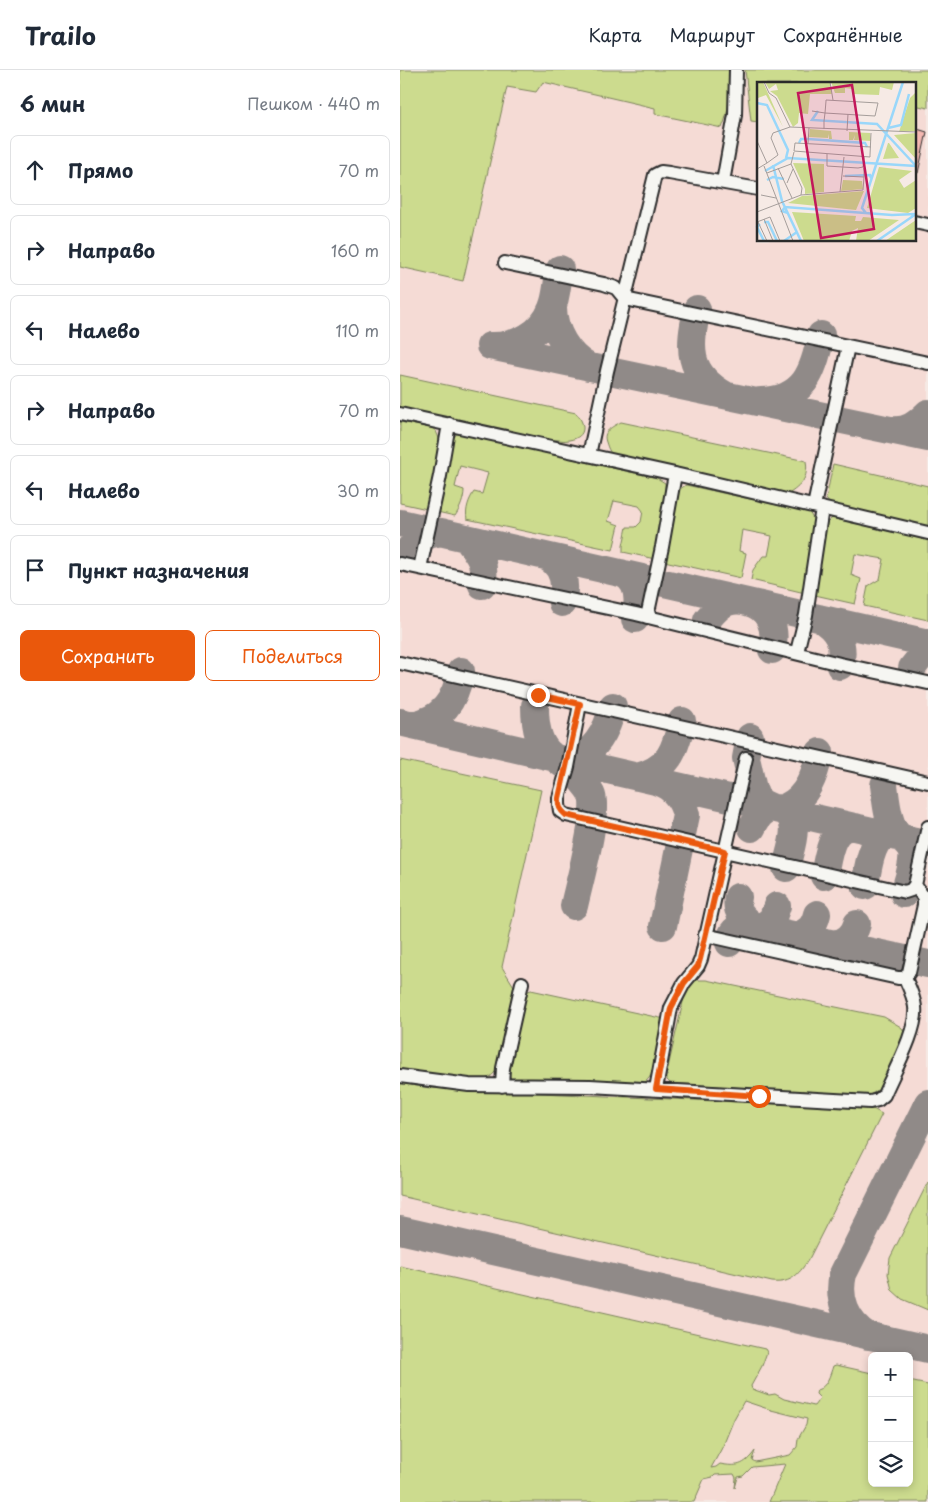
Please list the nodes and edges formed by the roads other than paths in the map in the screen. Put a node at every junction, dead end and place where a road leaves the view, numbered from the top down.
1 (736, 70) edge
2 (723, 182) junction
3 (757, 189) edge
4 (504, 263) dead end
5 (625, 299) junction
6 (848, 346) junction
7 (928, 363) edge
8 (400, 414) edge
9 (449, 424) junction
10 (589, 455) junction
11 (675, 474) junction
12 (818, 507) junction
13 (928, 533) edge
14 (400, 564) edge
15 (420, 568) junction
16 (648, 616) junction
17 (797, 652) junction
18 (400, 663) edge
19 (928, 683) edge
20 (580, 704) junction
21 (746, 758) dead end
22 (928, 782) edge
23 (928, 827) edge
24 (725, 851) junction
25 (915, 885) junction
26 (705, 935) junction
27 (905, 978) junction
28 (522, 983) dead end
29 (400, 1076) edge
30 (502, 1086) junction
31 (656, 1089) junction

1 - 2 lane
2 - 3 lane
2 - 5 lane
4 - 5 lane
5 - 6 lane
5 - 10 lane
6 - 7 lane
6 - 12 lane
8 - 9 lane
9 - 10 lane
9 - 15 lane
10 - 11 lane
11 - 12 lane
11 - 16 lane
12 - 13 lane
12 - 17 lane
14 - 15 lane
15 - 16 lane
16 - 17 lane
17 - 19 lane
18 - 20 lane
20 - 22 lane
20 - 24 lane
21 - 24 lane
23 - 25 lane
24 - 25 lane
24 - 26 lane
25 - 27 lane
26 - 27 lane
26 - 31 lane
27 - 31 lane
28 - 30 lane
29 - 30 lane
30 - 31 lane

